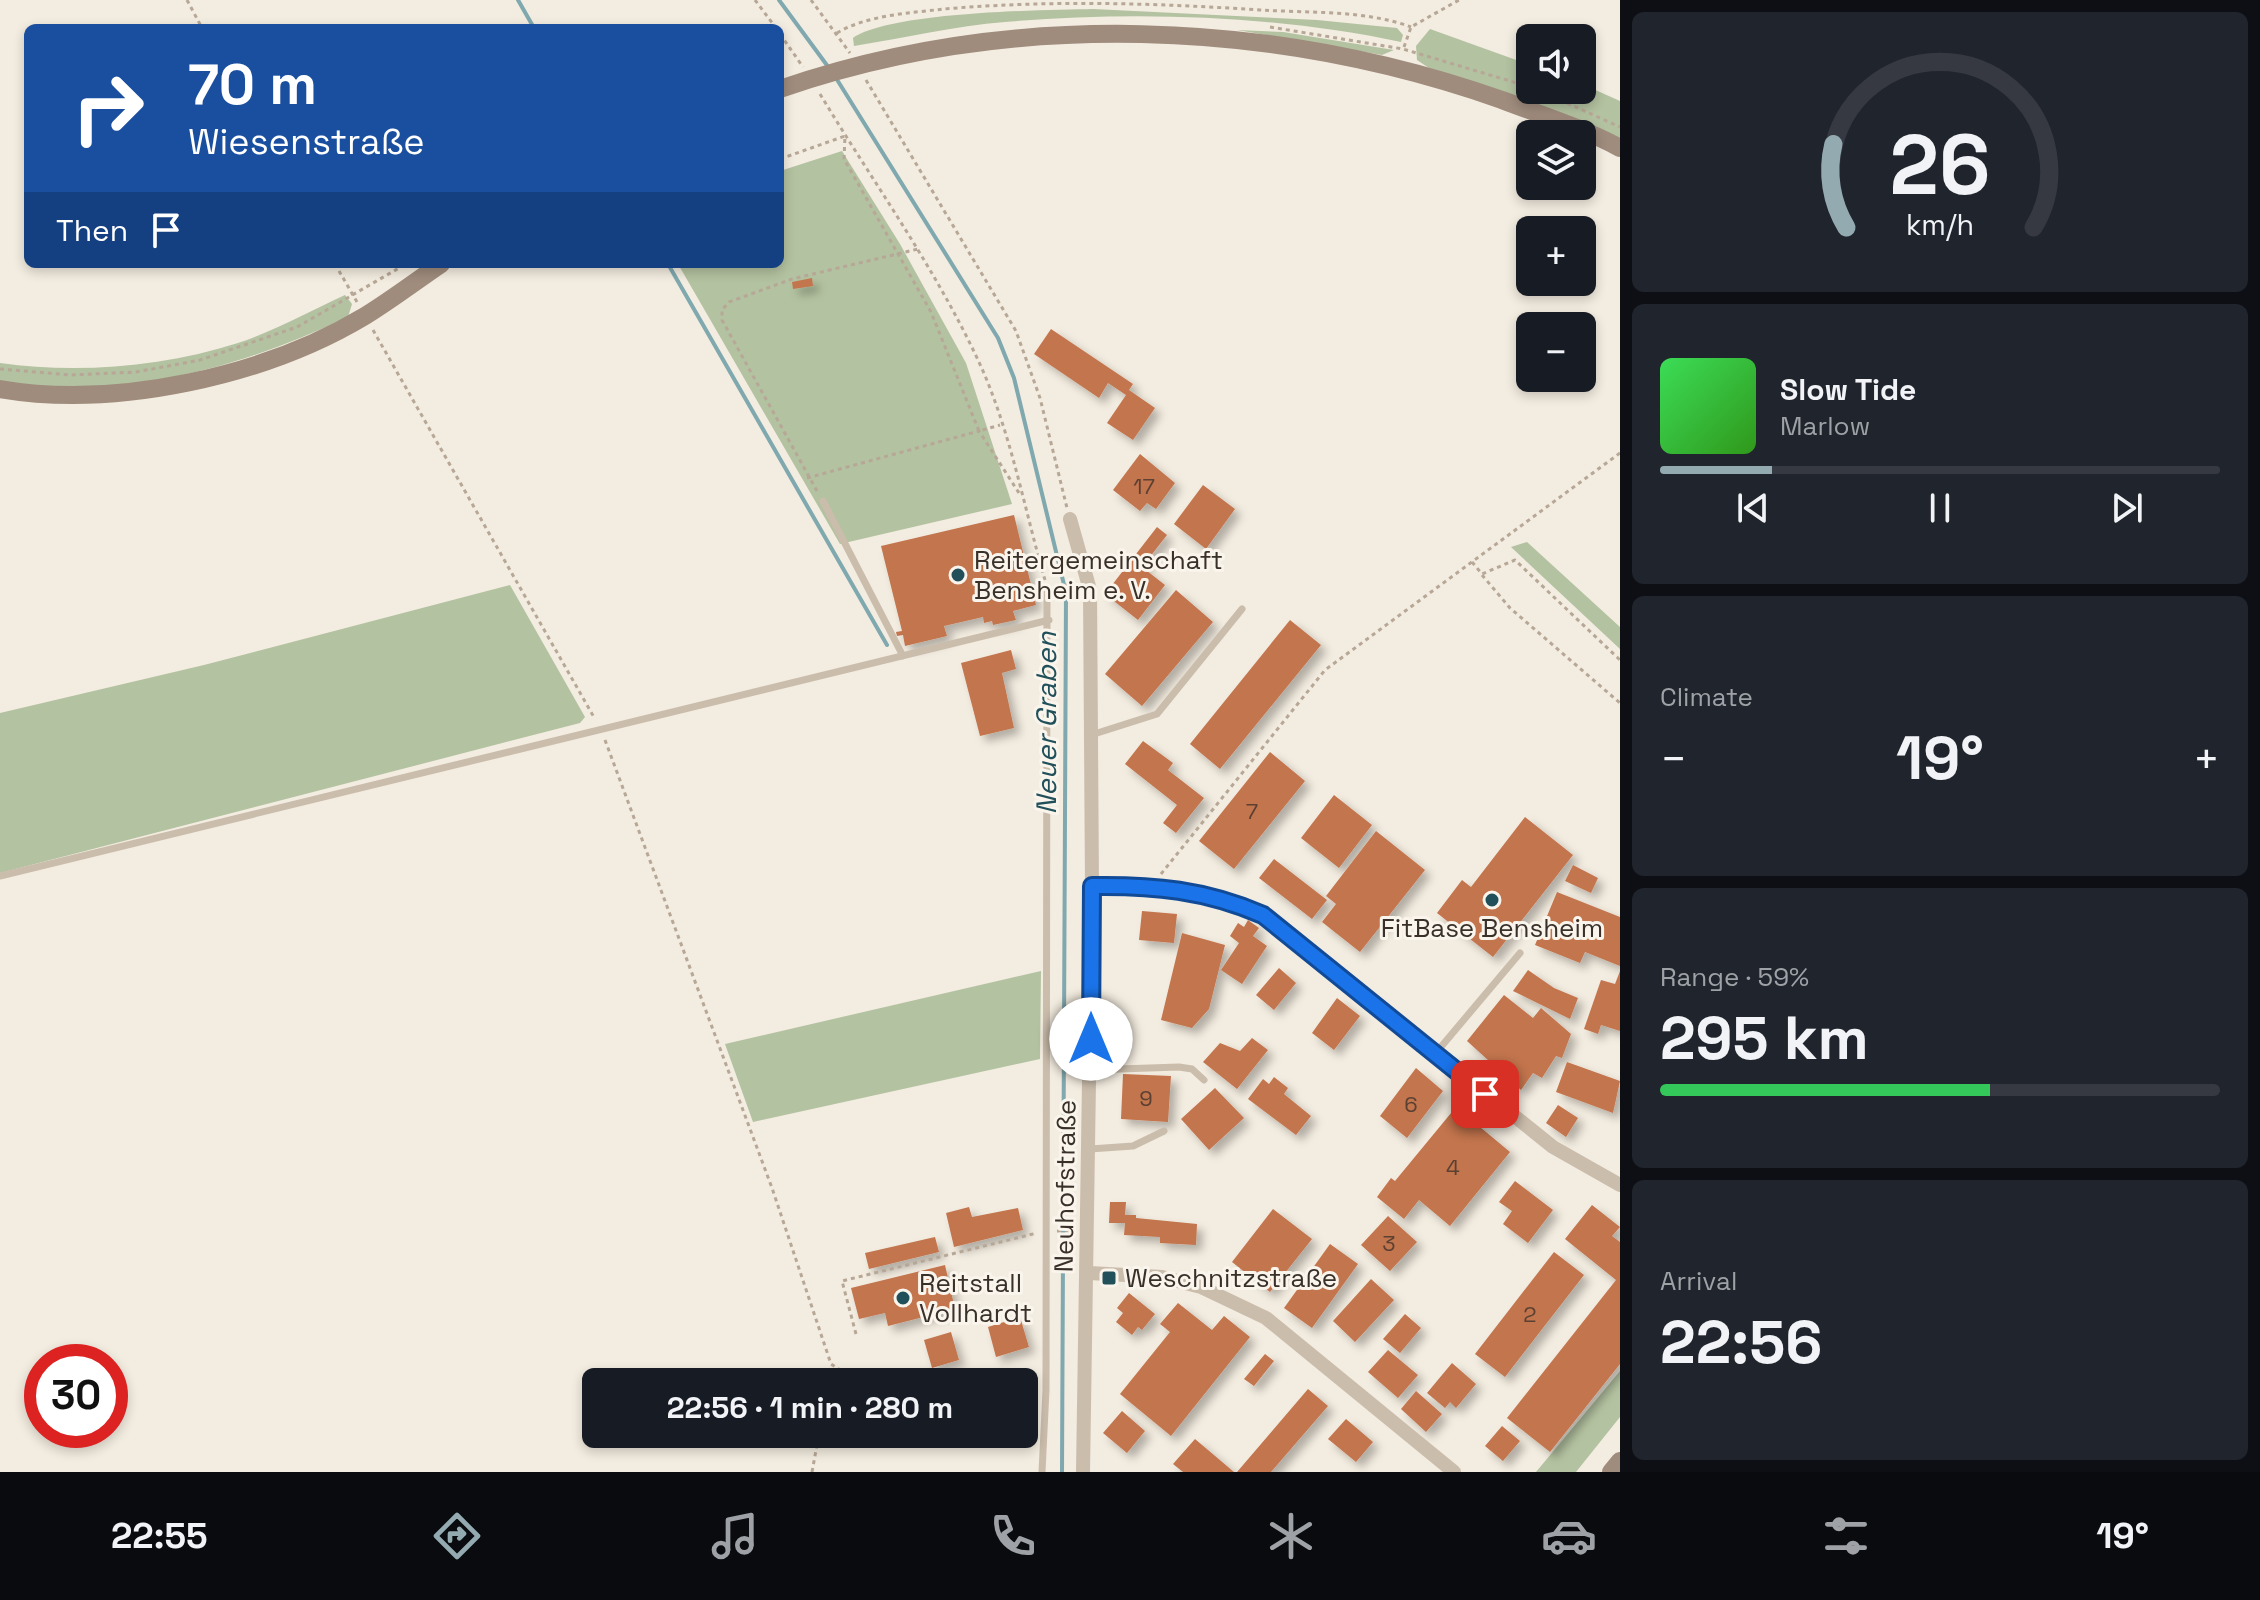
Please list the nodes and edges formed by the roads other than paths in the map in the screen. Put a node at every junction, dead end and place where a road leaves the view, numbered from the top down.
1 (795, 84) edge
2 (1620, 148) edge
3 (435, 268) edge
4 (0, 389) edge
5 (823, 501) road end
6 (1070, 519) road end
7 (1050, 588) road end
8 (1242, 609) dead end
9 (1049, 620) junction
10 (903, 656) junction
11 (1091, 735) junction
12 (0, 876) edge
13 (1092, 886) junction
14 (1520, 953) dead end
15 (1435, 1054) junction
16 (1090, 1070) junction
17 (1204, 1080) dead end
18 (1164, 1131) dead end
19 (1090, 1149) junction
20 (1620, 1185) edge
21 (1089, 1273) junction
22 (1620, 1461) edge
23 (1042, 1472) edge
24 (1083, 1472) edge
25 (1454, 1472) edge
26 (1611, 1472) edge

1 - 2 street
3 - 4 street
5 - 10 lane
6 - 11 street, Neuhofstraße
7 - 9 lane, Neuhofstraße
8 - 11 lane
9 - 10 lane
9 - 23 lane, Neuhofstraße
10 - 12 lane
11 - 13 street, Neuhofstraße
13 - 15 street
13 - 16 street, Neuhofstraße
14 - 15 lane
15 - 20 street
16 - 17 lane
16 - 19 street, Neuhofstraße
18 - 19 lane
19 - 21 street, Neuhofstraße
21 - 24 street, Neuhofstraße
21 - 25 street
22 - 26 street

